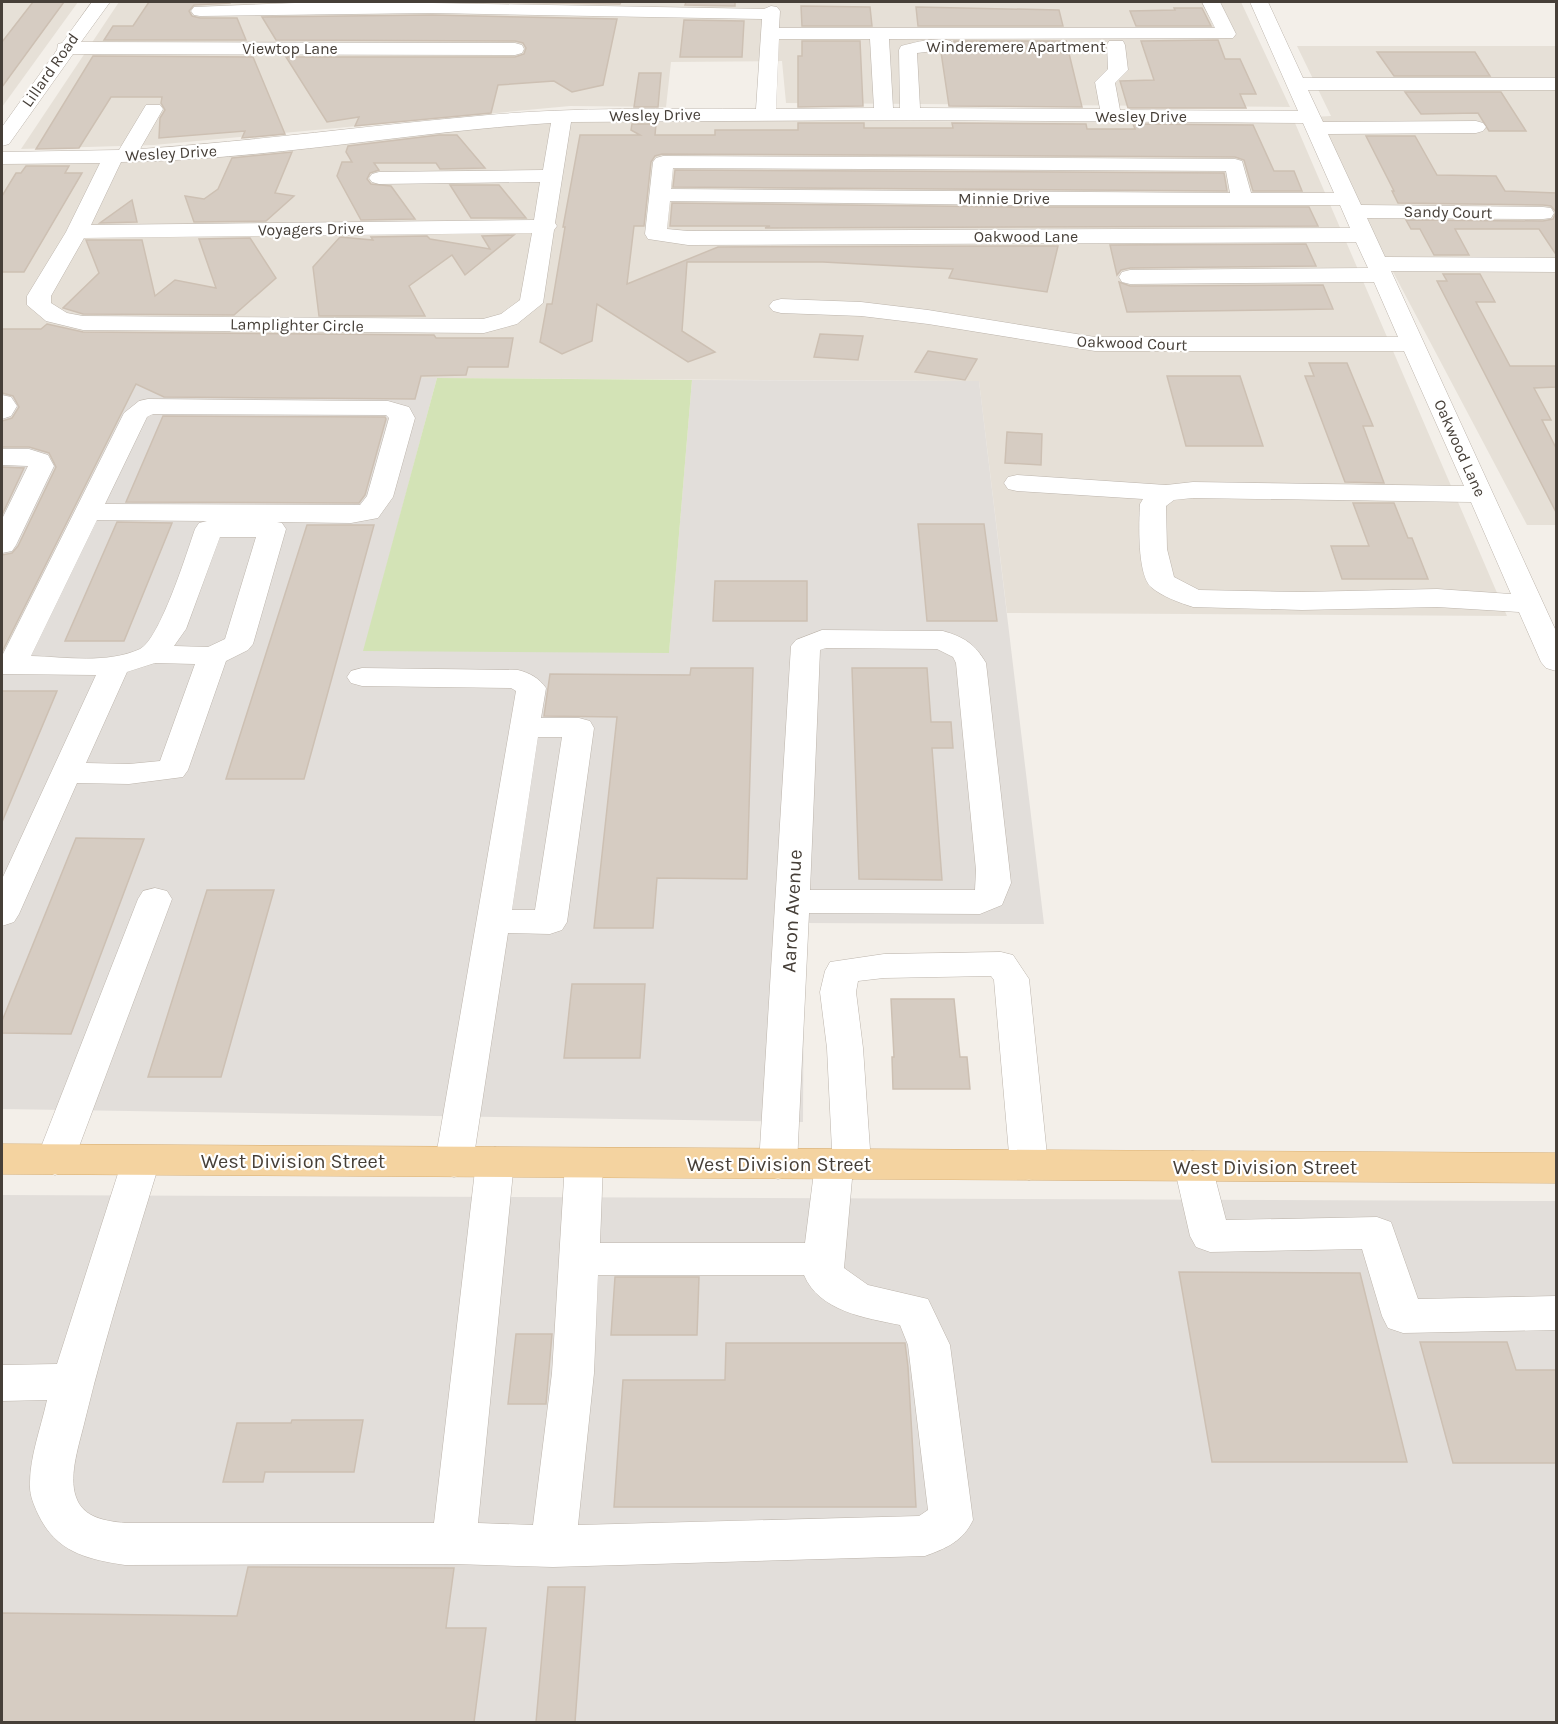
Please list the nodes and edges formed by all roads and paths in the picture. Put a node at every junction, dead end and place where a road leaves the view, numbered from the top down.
1 (101, 2) edge
2 (1211, 2) edge
3 (1259, 2) edge
4 (200, 11) dead end
5 (770, 16) edge
6 (879, 34) junction
7 (1116, 45) junction
8 (1240, 45) dead end
9 (65, 48) junction
10 (515, 49) dead end
11 (1296, 84) junction
12 (1557, 84) edge
13 (153, 109) dead end
14 (766, 114) junction
15 (884, 114) junction
16 (910, 114) junction
17 (562, 116) junction
18 (1111, 116) junction
19 (1313, 122) junction
20 (1476, 128) dead end
21 (2, 140) edge
22 (120, 156) junction
23 (2, 158) edge
24 (553, 176) junction
25 (378, 178) dead end
26 (659, 195) junction
27 (1242, 199) junction
28 (1351, 205) junction
29 (1543, 213) dead end
30 (546, 226) junction
31 (77, 232) junction
32 (1364, 235) junction
33 (1557, 265) edge
34 (1380, 269) junction
35 (1130, 277) dead end
36 (781, 306) dead end
37 (1414, 344) junction
38 (2, 402) edge
39 (2, 411) edge
40 (2, 457) edge
41 (1017, 483) dead end
42 (1166, 493) junction
43 (1481, 494) junction
44 (87, 512) junction
45 (2, 545) edge
46 (1530, 604) junction
47 (153, 654) junction
48 (213, 656) junction
49 (1557, 662) edge
50 (7, 665) edge
51 (115, 666) junction
52 (362, 677) dead end
53 (525, 727) junction
54 (65, 773) junction
55 (155, 899) dead end
56 (792, 901) junction
57 (2, 914) edge
58 (493, 921) junction
59 (2, 1159) edge
60 (55, 1160) junction
61 (141, 1161) junction
62 (454, 1162) junction
63 (495, 1162) junction
64 (584, 1163) junction
65 (778, 1164) junction
66 (843, 1164) junction
67 (1029, 1165) junction
68 (1193, 1166) junction
69 (1557, 1168) edge
70 (579, 1259) junction
71 (823, 1259) junction
72 (1557, 1313) edge
73 (2, 1383) edge
74 (73, 1383) junction
75 (454, 1543) junction
76 (553, 1546) junction

1 - 9 street, Lillard Road
2 - 6 street
3 - 11 street, Oakwood Lane
4 - 5 street
5 - 6 street
5 - 14 street
6 - 15 street
7 - 8 street, Winderemere Apartment
7 - 16 street, Winderemere Apartment
7 - 18 street, Winderemere Apartment
9 - 10 street, Viewtop Lane
9 - 21 street, Lillard Road
11 - 12 street
11 - 19 street, Oakwood Lane
13 - 22 street, Lamplighter Circle
14 - 15 street, Wesley Drive
14 - 17 street, Wesley Drive
15 - 16 street, Wesley Drive
16 - 18 street, Wesley Drive
17 - 22 street, Wesley Drive
17 - 24 street, Lamplighter Circle
18 - 19 street, Wesley Drive
19 - 20 street, Wesley Drive
19 - 28 street, Oakwood Lane
22 - 23 street, Wesley Drive
22 - 31 street, Lamplighter Circle
24 - 25 street
24 - 30 street, Lamplighter Circle
26 - 27 street, Minnie Drive
26 - 27 street
26 - 32 street, Oakwood Lane
27 - 28 street, Minnie Drive
28 - 29 street, Sandy Court
28 - 32 street, Oakwood Lane
30 - 31 street, Voyagers Drive
30 - 31 street, Lamplighter Circle
32 - 34 street, Oakwood Lane
33 - 34 street
34 - 35 street
34 - 37 street, Oakwood Lane
36 - 37 street, Oakwood Court
37 - 43 street, Oakwood Lane
38 - 39 street
40 - 45 street
41 - 42 street
42 - 43 street
42 - 46 street
43 - 46 street, Oakwood Lane
44 - 44 street
44 - 50 street
46 - 49 street, Oakwood Lane
47 - 48 street
47 - 48 street
47 - 51 street
48 - 54 street
50 - 51 street
51 - 54 street
52 - 53 street
53 - 58 street
53 - 58 street
54 - 57 street
55 - 60 street
56 - 56 street, Aaron Avenue
56 - 65 street, Aaron Avenue
58 - 62 street
59 - 60 main road, West Division Street
60 - 61 main road, West Division Street
61 - 62 main road, West Division Street
61 - 74 street
62 - 63 main road, West Division Street
63 - 64 main road, West Division Street
63 - 75 street
64 - 65 main road, West Division Street
64 - 70 street
65 - 66 main road, West Division Street
66 - 67 main road, West Division Street
66 - 67 street
66 - 71 street
67 - 68 main road, West Division Street
68 - 69 main road, West Division Street
68 - 72 street
70 - 71 street
70 - 76 street
71 - 76 street
73 - 74 street
74 - 75 street
75 - 76 street

